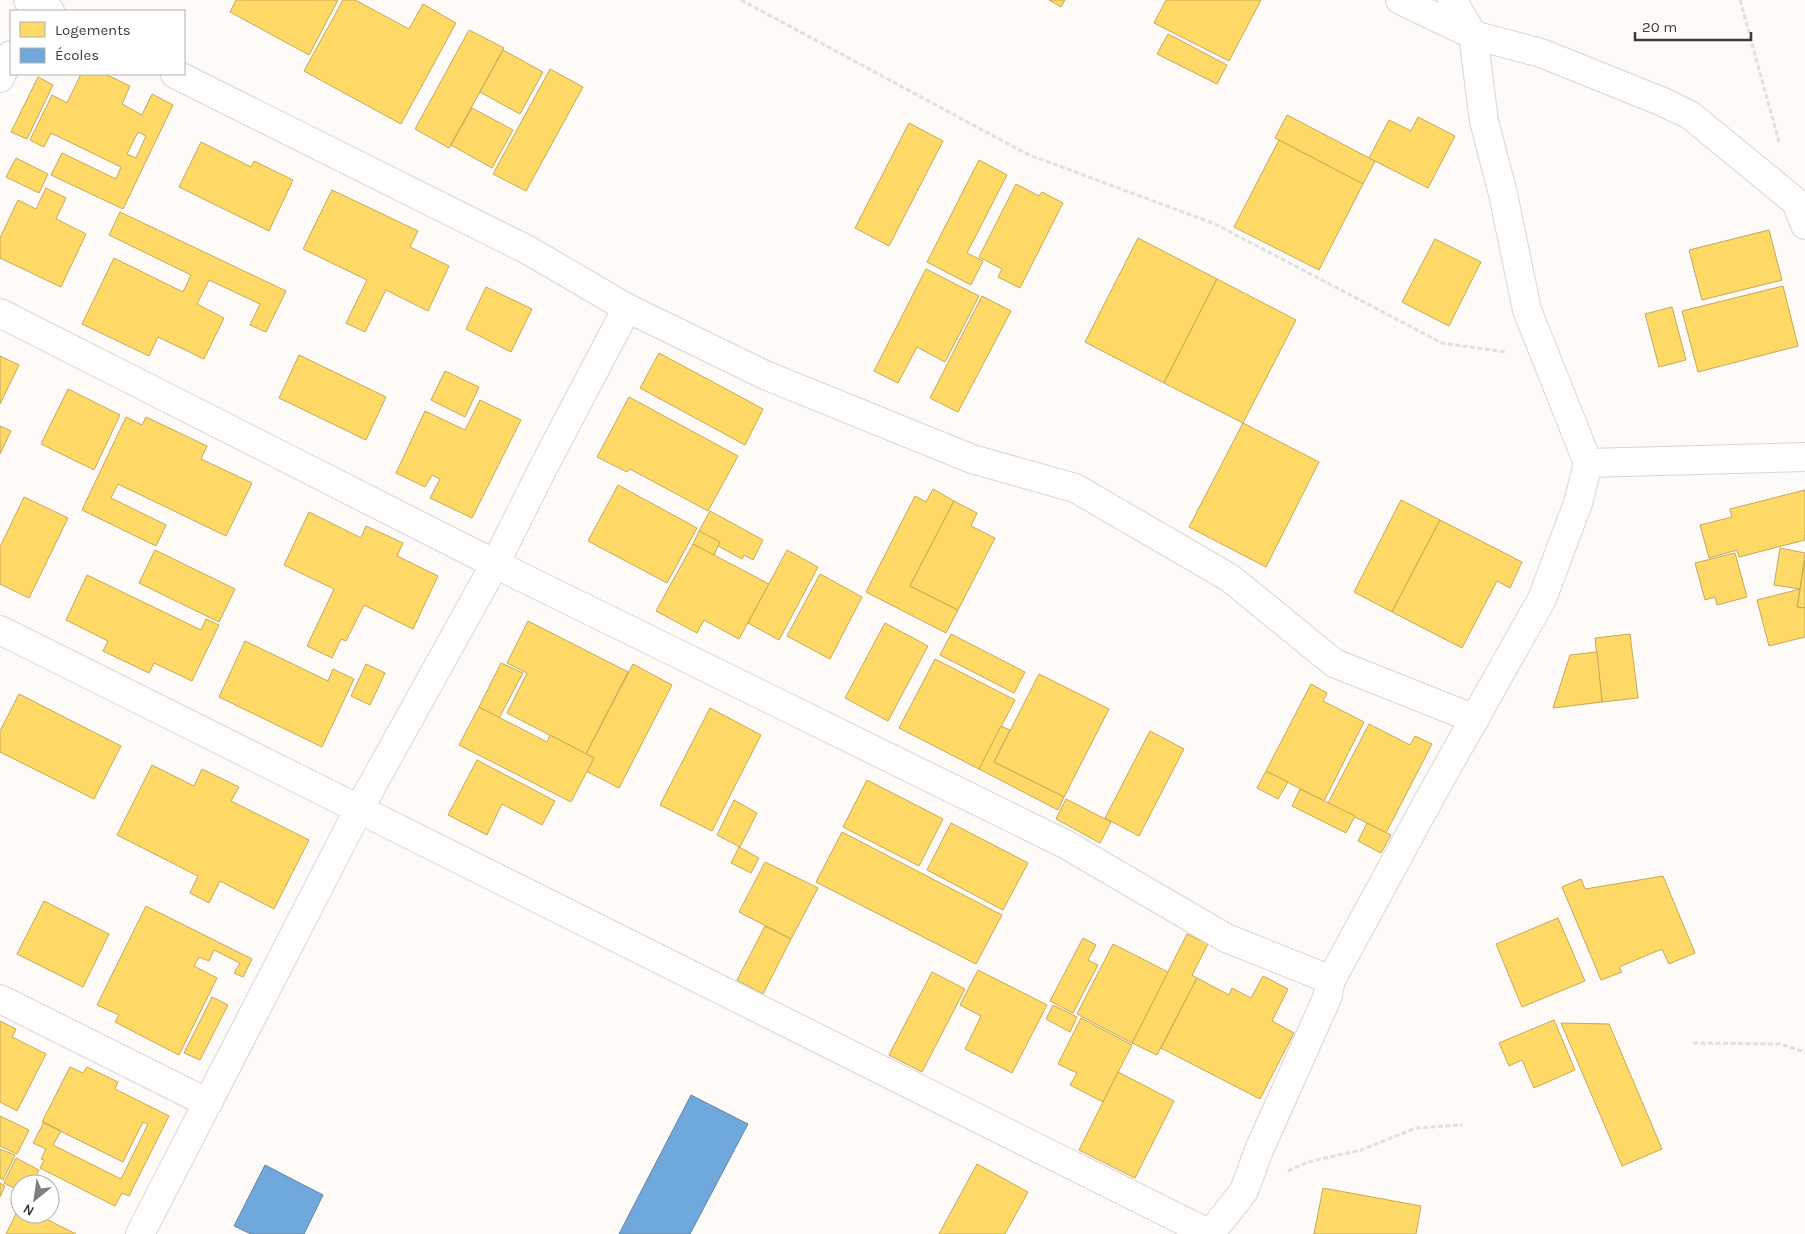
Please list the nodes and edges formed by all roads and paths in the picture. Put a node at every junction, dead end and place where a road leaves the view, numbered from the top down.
1 (741, 0) edge
2 (1400, 0) edge
3 (1452, 0) edge
4 (1740, 0) edge
5 (1473, 36) junction
6 (10, 57) edge
7 (177, 75) edge
8 (0, 78) edge
9 (1780, 144) dead end
10 (1805, 225) edge
11 (627, 308) junction
12 (0, 314) edge
13 (1546, 358) junction
14 (1805, 457) edge
15 (1588, 463) junction
16 (495, 564) junction
17 (0, 630) edge
18 (1474, 720) junction
19 (360, 809) junction
20 (1331, 980) junction
21 (0, 999) edge
22 (1693, 1043) dead end
23 (1805, 1052) edge
24 (208, 1103) junction
25 (1462, 1125) dead end
26 (1244, 1191) junction
27 (140, 1234) edge
28 (1210, 1234) edge

1 - 13 path
2 - 5 street
3 - 5 street
4 - 9 path
5 - 10 street
5 - 13 street
6 - 8 street
7 - 11 street
11 - 16 street
11 - 18 street
12 - 16 street
13 - 15 street
14 - 15 street
15 - 18 street
16 - 19 street
16 - 20 street
17 - 19 street
18 - 20 street
19 - 24 street
19 - 28 street
20 - 26 street
21 - 24 street
22 - 23 path
24 - 27 street
25 - 26 path
26 - 28 street

